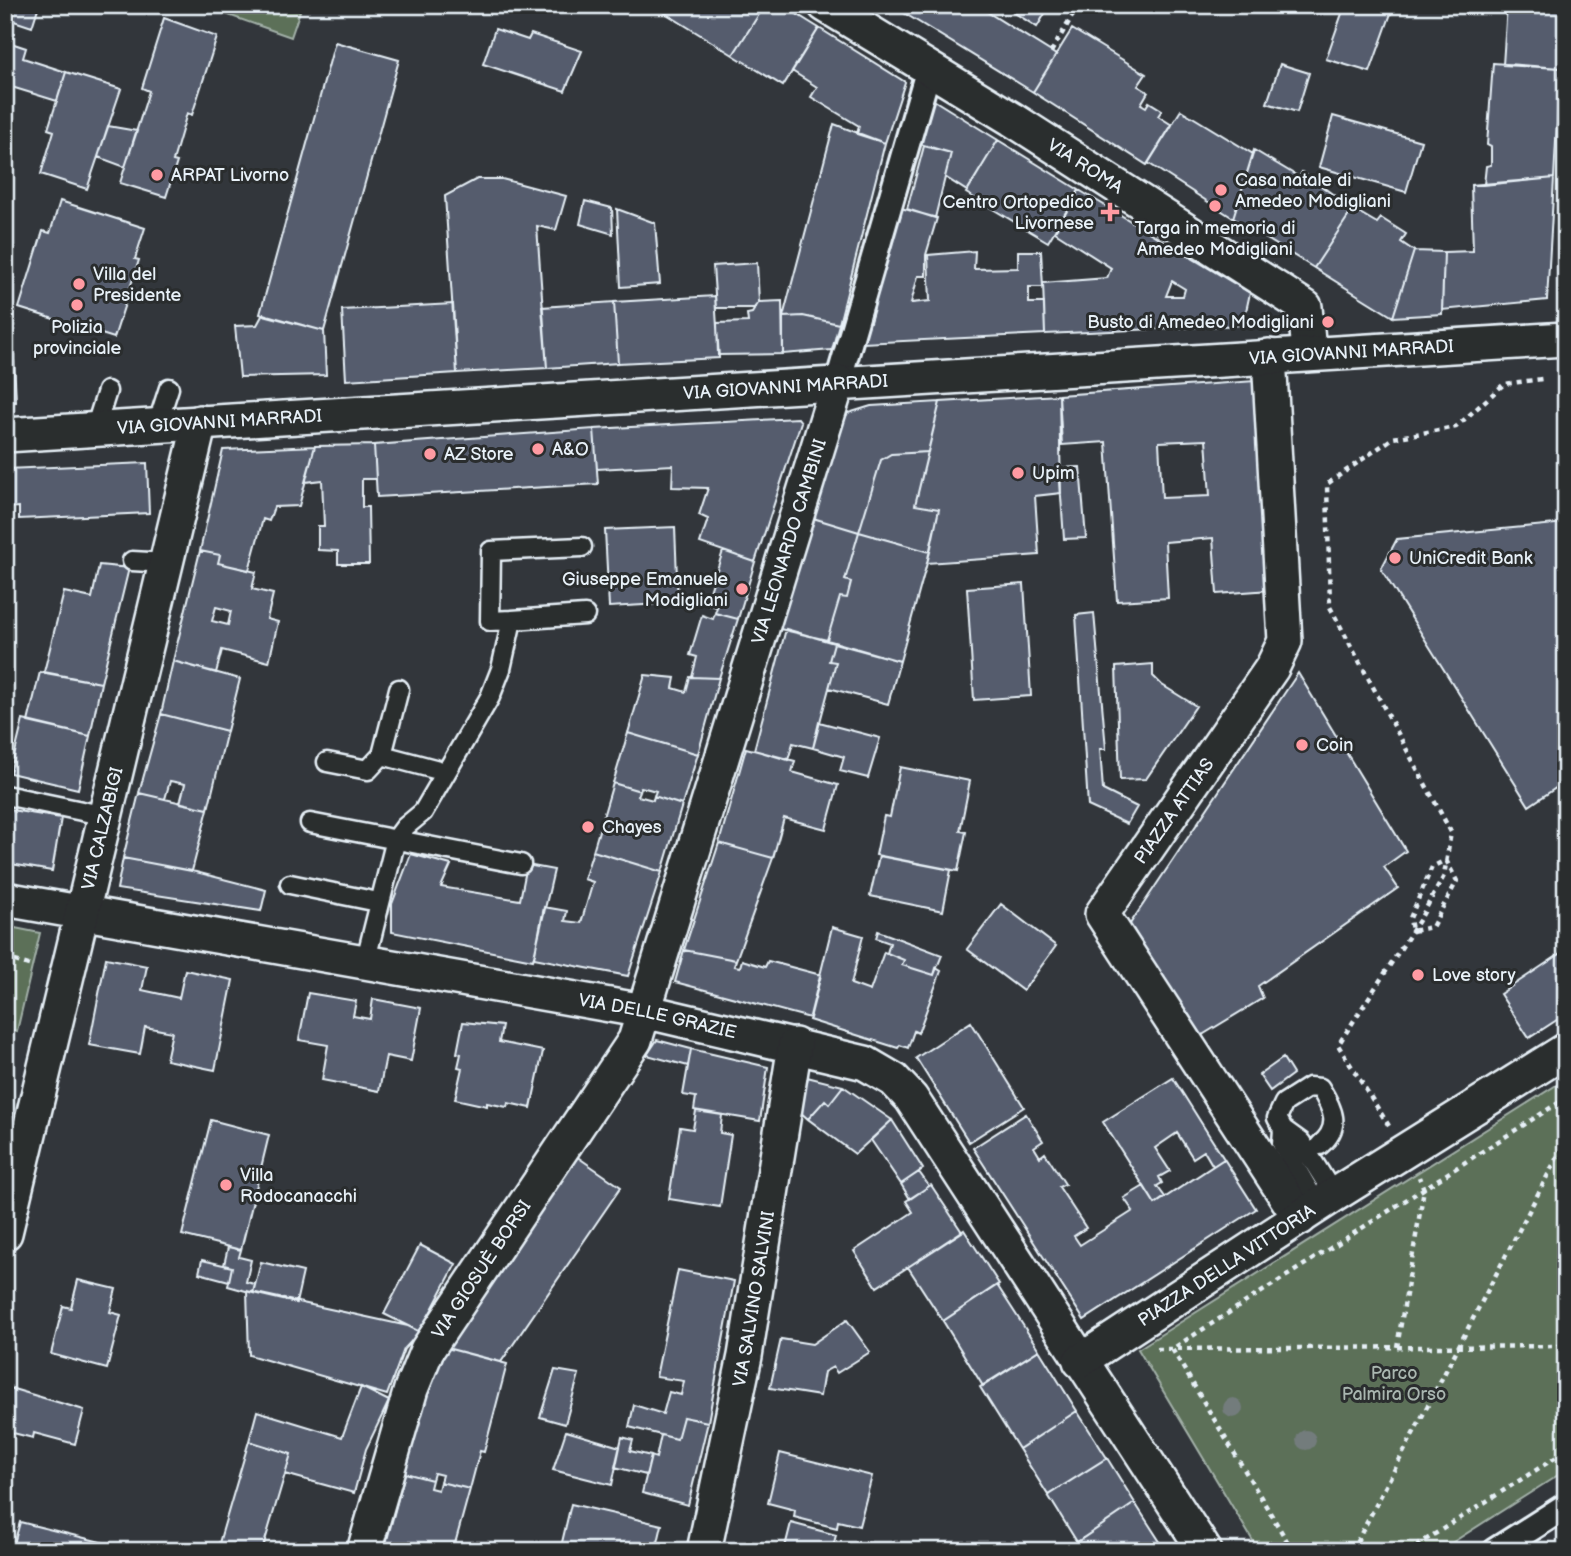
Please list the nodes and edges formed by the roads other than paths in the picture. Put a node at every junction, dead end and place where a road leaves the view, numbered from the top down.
1 (825, 5) edge
2 (929, 68) junction
3 (1566, 310) edge
4 (1566, 339) edge
5 (1309, 354) junction
6 (1269, 356) junction
7 (838, 382) junction
8 (169, 388) dead end
9 (107, 391) dead end
10 (200, 422) junction
11 (157, 425) junction
12 (95, 429) junction
13 (5, 435) edge
14 (582, 547) dead end
15 (132, 561) dead end
16 (167, 563) junction
17 (585, 615) dead end
18 (512, 620) junction
19 (400, 689) dead end
20 (382, 755) junction
21 (327, 762) dead end
22 (446, 772) junction
23 (5, 795) edge
24 (106, 817) junction
25 (310, 823) dead end
26 (396, 839) junction
27 (521, 864) dead end
28 (290, 884) dead end
29 (5, 899) edge
30 (378, 902) junction
31 (82, 913) junction
32 (365, 963) junction
33 (644, 1011) junction
34 (795, 1045) junction
35 (1566, 1049) edge
36 (1320, 1145) dead end
37 (1317, 1206) junction
38 (5, 1233) edge
39 (1080, 1361) junction
40 (1566, 1506) edge
41 (364, 1551) edge
42 (704, 1551) edge
43 (1205, 1551) edge
44 (1495, 1551) edge

1 - 2 street, VIA ROMA
2 - 5 street, VIA ROMA
2 - 7 street, VIA LEONARDO CAMBINI
3 - 4 street
4 - 5 street, VIA GIOVANNI MARRADI
5 - 6 street, VIA GIOVANNI MARRADI
6 - 7 street, VIA GIOVANNI MARRADI
6 - 37 street, PIAZZA ATTIAS
7 - 10 street, VIA GIOVANNI MARRADI
7 - 33 street, VIA LEONARDO CAMBINI
8 - 11 lane
9 - 12 lane
10 - 11 street, VIA GIOVANNI MARRADI
10 - 16 street, VIA CALZABIGI
11 - 12 street, VIA GIOVANNI MARRADI
12 - 13 street, VIA GIOVANNI MARRADI
14 - 18 lane
15 - 16 lane
16 - 24 street, VIA CALZABIGI
17 - 18 lane
18 - 22 lane
19 - 20 lane
20 - 21 lane
20 - 22 lane
22 - 26 lane
23 - 24 lane
24 - 31 street, VIA CALZABIGI
25 - 26 lane
26 - 27 lane
26 - 30 lane
28 - 30 lane
29 - 31 street, VIA DELLE GRAZIE
30 - 32 lane
31 - 32 street, VIA DELLE GRAZIE
31 - 38 street, VIA CALZABIGI
32 - 33 street, VIA DELLE GRAZIE
33 - 34 street, VIA DELLE GRAZIE
33 - 41 street, VIA GIOSUÈ BORSI
34 - 39 street, VIA DELLE GRAZIE
34 - 42 street, VIA SALVINO SALVINI
35 - 37 street, PIAZZA DELLA VITTORIA
36 - 37 lane
37 - 39 street, PIAZZA DELLA VITTORIA
39 - 43 street
40 - 44 street

